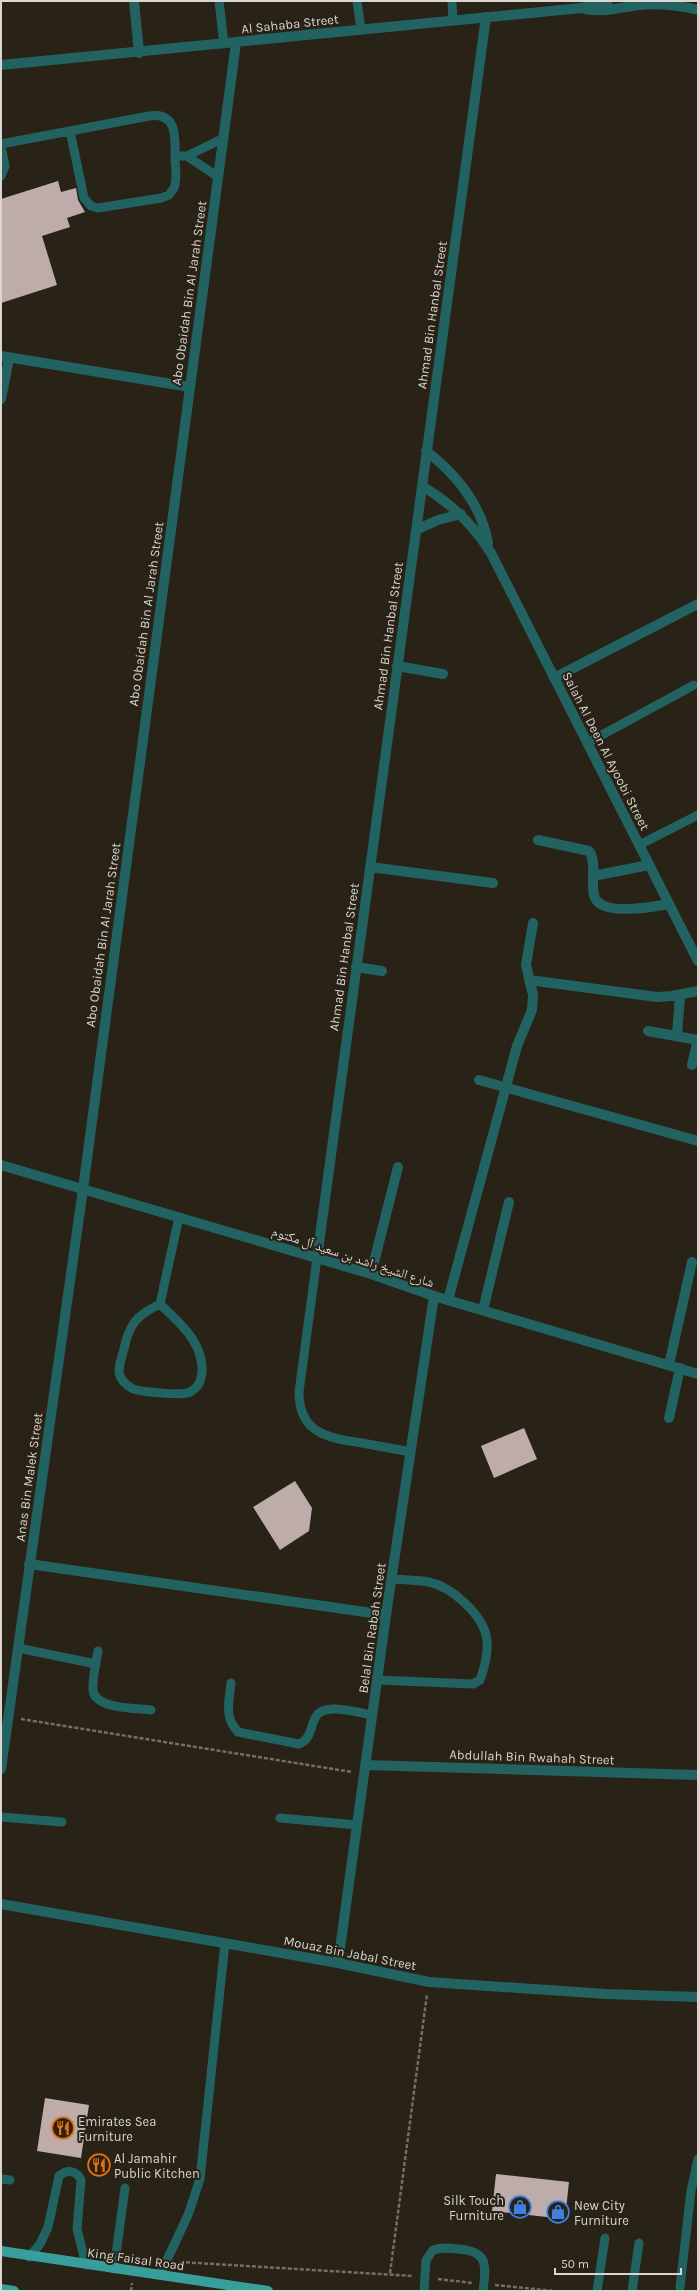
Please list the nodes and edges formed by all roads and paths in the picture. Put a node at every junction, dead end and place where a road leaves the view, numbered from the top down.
1 (134, 1) edge
2 (220, 1) edge
3 (357, 1) edge
4 (452, 1) edge
5 (608, 1) edge
6 (581, 8) junction
7 (698, 10) edge
8 (486, 17) junction
9 (454, 21) junction
10 (361, 30) junction
11 (236, 43) junction
12 (224, 44) junction
13 (139, 53) junction
14 (1, 65) edge
15 (70, 131) junction
16 (224, 138) junction
17 (1, 145) edge
18 (175, 156) junction
19 (187, 156) junction
20 (1, 176) edge
21 (218, 177) junction
22 (5, 357) edge
23 (190, 387) junction
24 (1, 399) edge
25 (426, 451) junction
26 (422, 486) junction
27 (461, 514) junction
28 (416, 530) junction
29 (490, 553) junction
30 (698, 604) edge
31 (397, 666) junction
32 (443, 674) dead end
33 (554, 678) junction
34 (694, 685) dead end
35 (587, 743) junction
36 (698, 815) edge
37 (538, 840) dead end
38 (639, 845) junction
39 (649, 865) junction
40 (370, 867) junction
41 (593, 876) junction
42 (492, 883) dead end
43 (669, 904) junction
44 (533, 923) dead end
45 (698, 961) edge
46 (356, 967) junction
47 (382, 971) dead end
48 (529, 980) junction
49 (698, 991) edge
50 (680, 995) junction
51 (648, 1031) dead end
52 (677, 1036) junction
53 (698, 1039) edge
54 (692, 1064) dead end
55 (479, 1080) dead end
56 (507, 1088) junction
57 (698, 1141) edge
58 (1, 1165) edge
59 (398, 1167) dead end
60 (82, 1189) junction
61 (509, 1202) dead end
62 (179, 1217) junction
63 (316, 1258) junction
64 (692, 1262) dead end
65 (372, 1274) junction
66 (434, 1296) junction
67 (448, 1300) junction
68 (160, 1304) junction
69 (483, 1310) junction
70 (670, 1365) junction
71 (680, 1368) junction
72 (698, 1374) edge
73 (670, 1418) dead end
74 (411, 1452) junction
75 (30, 1564) junction
76 (392, 1579) junction
77 (386, 1615) junction
78 (18, 1648) junction
79 (98, 1651) dead end
80 (96, 1664) junction
81 (377, 1680) junction
82 (231, 1684) dead end
83 (151, 1710) dead end
84 (8, 1716) junction
85 (372, 1716) junction
86 (1, 1769) edge
87 (365, 1770) junction
88 (698, 1775) edge
89 (1, 1817) edge
90 (280, 1818) dead end
91 (62, 1822) dead end
92 (357, 1825) junction
93 (1, 1904) edge
94 (225, 1943) junction
95 (338, 1963) junction
96 (429, 1982) junction
97 (698, 1997) edge
98 (698, 2159) edge
99 (125, 2188) dead end
100 (605, 2238) dead end
101 (639, 2244) dead end
102 (1, 2251) edge
103 (30, 2257) junction
104 (166, 2262) junction
105 (86, 2265) junction
106 (114, 2269) junction
107 (390, 2273) junction
108 (160, 2275) junction
109 (424, 2277) junction
110 (484, 2287) edge
111 (680, 2287) dead end
112 (1, 2289) edge
113 (14, 2291) edge
114 (268, 2291) edge
115 (424, 2291) edge
116 (554, 2291) edge
117 (597, 2291) edge
118 (632, 2291) edge

1 - 13 street
2 - 12 lane
3 - 10 lane
4 - 9 lane
5 - 6 street, Al Sahaba Street
6 - 7 street, Al Sahaba Street
6 - 8 street, Al Sahaba Street
8 - 9 street, Al Sahaba Street
8 - 25 street, Ahmad Bin Hanbal Street
9 - 10 street, Al Sahaba Street
10 - 11 street, Al Sahaba Street
11 - 12 street, Al Sahaba Street
11 - 16 street, Abo Obaidah Bin Al Jarah Street
12 - 13 street, Al Sahaba Street
13 - 14 street, Al Sahaba Street
15 - 17 lane
15 - 18 lane
15 - 18 lane
16 - 19 lane
16 - 21 street, Abo Obaidah Bin Al Jarah Street
17 - 20 lane
18 - 19 lane
19 - 21 lane
21 - 23 street, Abo Obaidah Bin Al Jarah Street
22 - 23 street
22 - 24 street
23 - 60 street, Abo Obaidah Bin Al Jarah Street
25 - 26 street, Ahmad Bin Hanbal Street
25 - 29 street, Salah Al Deen Al Ayoobi Street
26 - 27 street, Salah Al Deen Al Ayoobi Street
26 - 28 street, Ahmad Bin Hanbal Street
27 - 28 street
27 - 29 street, Salah Al Deen Al Ayoobi Street
28 - 31 street, Ahmad Bin Hanbal Street
29 - 33 street, Salah Al Deen Al Ayoobi Street
30 - 33 street
31 - 32 street
31 - 40 street, Ahmad Bin Hanbal Street
33 - 35 street, Salah Al Deen Al Ayoobi Street
34 - 35 lane
35 - 38 street, Salah Al Deen Al Ayoobi Street
36 - 38 lane
37 - 41 street
38 - 39 street, Salah Al Deen Al Ayoobi Street
39 - 41 street
39 - 43 street, Salah Al Deen Al Ayoobi Street
40 - 42 street
40 - 46 street, Ahmad Bin Hanbal Street
41 - 43 street
43 - 45 street, Salah Al Deen Al Ayoobi Street
44 - 48 street
46 - 47 street
46 - 63 street, Ahmad Bin Hanbal Street
48 - 50 street
48 - 56 street
49 - 50 street
50 - 52 street
51 - 52 street
52 - 53 street
53 - 54 street
55 - 56 street
56 - 57 street
56 - 67 street
58 - 60 street, شارع الشيخ راشد بن سعيد آل مكتوم
59 - 65 street
60 - 62 street, شارع الشيخ راشد بن سعيد آل مكتوم
60 - 75 street, Anas Bin Malek Street
61 - 69 street
62 - 63 street, شارع الشيخ راشد بن سعيد آل مكتوم
62 - 68 lane
63 - 65 street, شارع الشيخ راشد بن سعيد آل مكتوم
63 - 74 lane
64 - 70 street
65 - 66 street, شارع الشيخ راشد بن سعيد آل مكتوم
66 - 67 street, شارع الشيخ راشد بن سعيد آل مكتوم
66 - 74 street, Belal Bin Rabah Street
67 - 69 street, شارع الشيخ راشد بن سعيد آل مكتوم
68 - 68 lane
69 - 70 street, شارع الشيخ راشد بن سعيد آل مكتوم
70 - 71 street, شارع الشيخ راشد بن سعيد آل مكتوم
71 - 72 street, شارع الشيخ راشد بن سعيد آل مكتوم
71 - 73 street
74 - 76 street, Belal Bin Rabah Street
75 - 77 street
75 - 78 street, Anas Bin Malek Street
76 - 77 street, Belal Bin Rabah Street
76 - 81 lane
77 - 81 street, Belal Bin Rabah Street
78 - 80 lane
78 - 84 street, Anas Bin Malek Street
79 - 80 lane
80 - 83 lane
81 - 85 street, Belal Bin Rabah Street
82 - 85 lane
84 - 86 street, Anas Bin Malek Street
84 - 87 path
85 - 87 street, Belal Bin Rabah Street
87 - 88 street, Abdullah Bin Rwahah Street
87 - 92 street, Belal Bin Rabah Street
89 - 91 lane
90 - 92 lane
92 - 95 street, Belal Bin Rabah Street
93 - 94 street, Mouaz Bin Jabal Street
94 - 95 street, Mouaz Bin Jabal Street
94 - 104 lane
95 - 96 street, Mouaz Bin Jabal Street
96 - 97 street, Mouaz Bin Jabal Street
96 - 107 path
98 - 111 lane
99 - 106 lane
100 - 117 lane
101 - 118 lane
102 - 103 main road, King Faisal Road
103 - 105 main road, King Faisal Road
103 - 105 lane
104 - 107 path
104 - 108 lane
105 - 106 main road, King Faisal Road
106 - 108 main road, King Faisal Road
107 - 109 path
108 - 114 main road, King Faisal Road
109 - 110 path
109 - 110 lane
109 - 115 lane
110 - 116 path
112 - 113 main road

